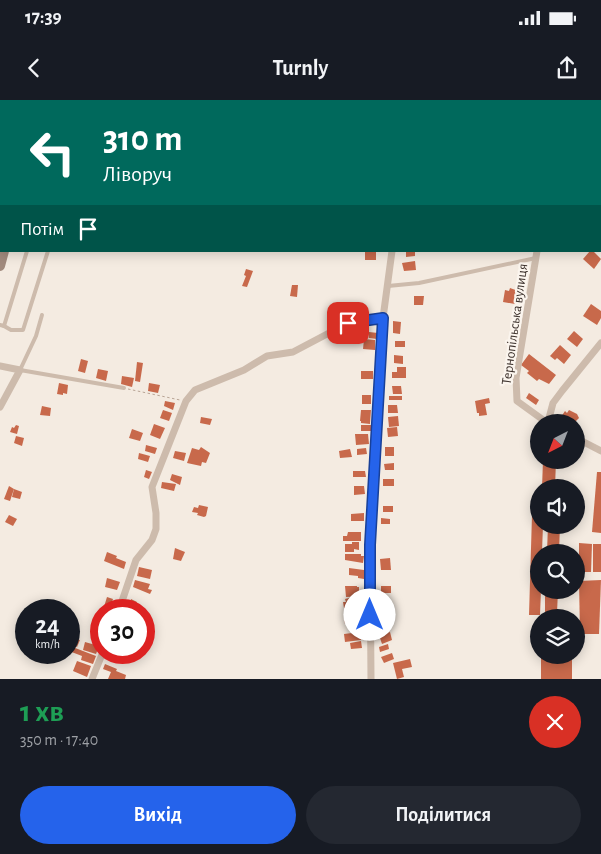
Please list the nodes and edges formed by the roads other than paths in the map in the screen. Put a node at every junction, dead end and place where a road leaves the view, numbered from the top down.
1 (2, 252) edge
2 (27, 252) edge
3 (48, 252) edge
4 (392, 252) edge
5 (536, 254) edge
6 (0, 266) edge
7 (388, 286) junction
8 (42, 315) dead end
9 (383, 318) junction
10 (2, 325) edge
11 (601, 343) edge
12 (0, 366) edge
13 (20, 370) junction
14 (124, 388) road end
15 (0, 407) edge
16 (536, 414) edge
17 (550, 414) edge
18 (585, 443) edge
19 (601, 451) edge
20 (123, 599) edge
21 (98, 664) edge
22 (92, 679) edge
23 (371, 679) edge

1 - 6 street
2 - 10 lane
3 - 10 lane
4 - 7 street
5 - 7 lane
5 - 16 street, Тернопільська вулиця
7 - 9 street
8 - 13 lane
9 - 20 street
9 - 23 street
11 - 17 street
12 - 13 street
13 - 14 lane
13 - 15 street
18 - 19 street
21 - 22 street

